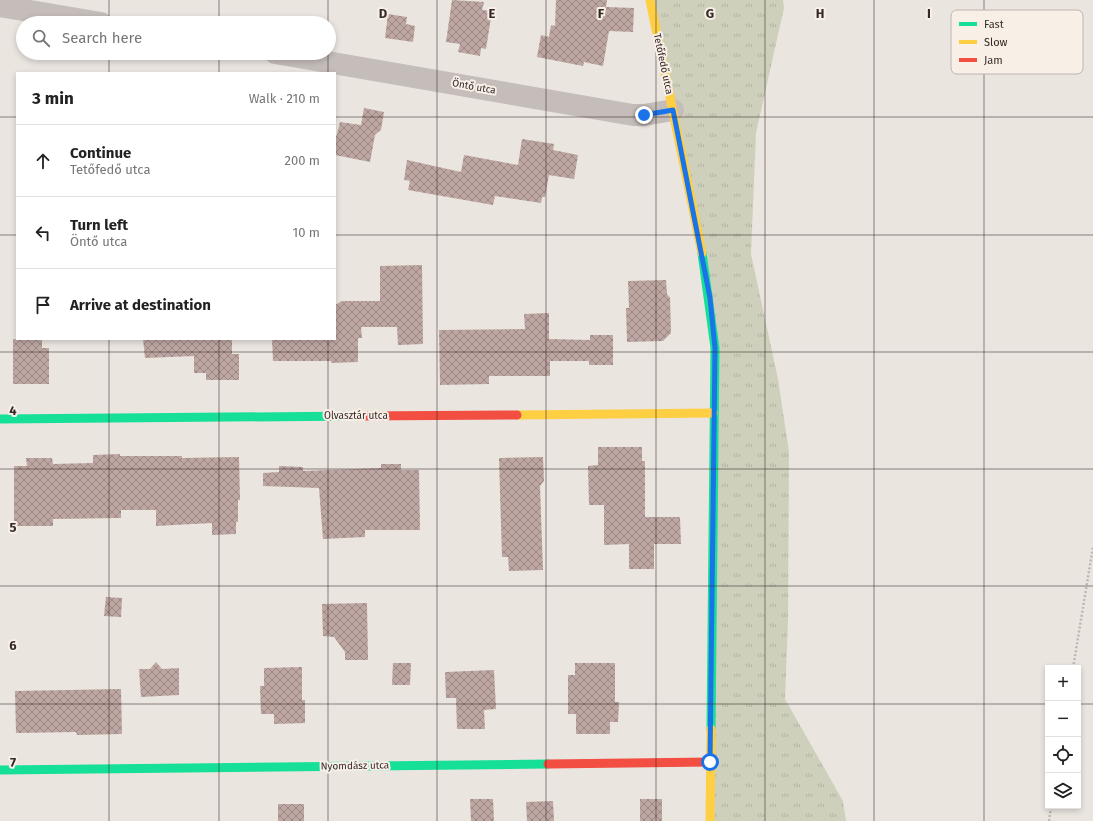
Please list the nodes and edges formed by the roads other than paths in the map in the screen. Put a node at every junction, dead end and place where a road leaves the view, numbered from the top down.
1 (650, 0) edge
2 (0, 6) edge
3 (59, 16) edge
4 (315, 60) edge
5 (673, 110) junction
6 (713, 413) junction
7 (0, 419) edge
8 (710, 762) junction
9 (0, 770) edge
10 (710, 821) edge

1 - 5 street, Tetőfedő utca
2 - 3 street
4 - 5 street, Öntő utca
5 - 6 street, Tetőfedő utca
6 - 7 street, Olvasztár utca
6 - 8 street, Tetőfedő utca
8 - 9 street, Nyomdász utca
8 - 10 street, Tetőfedő utca

